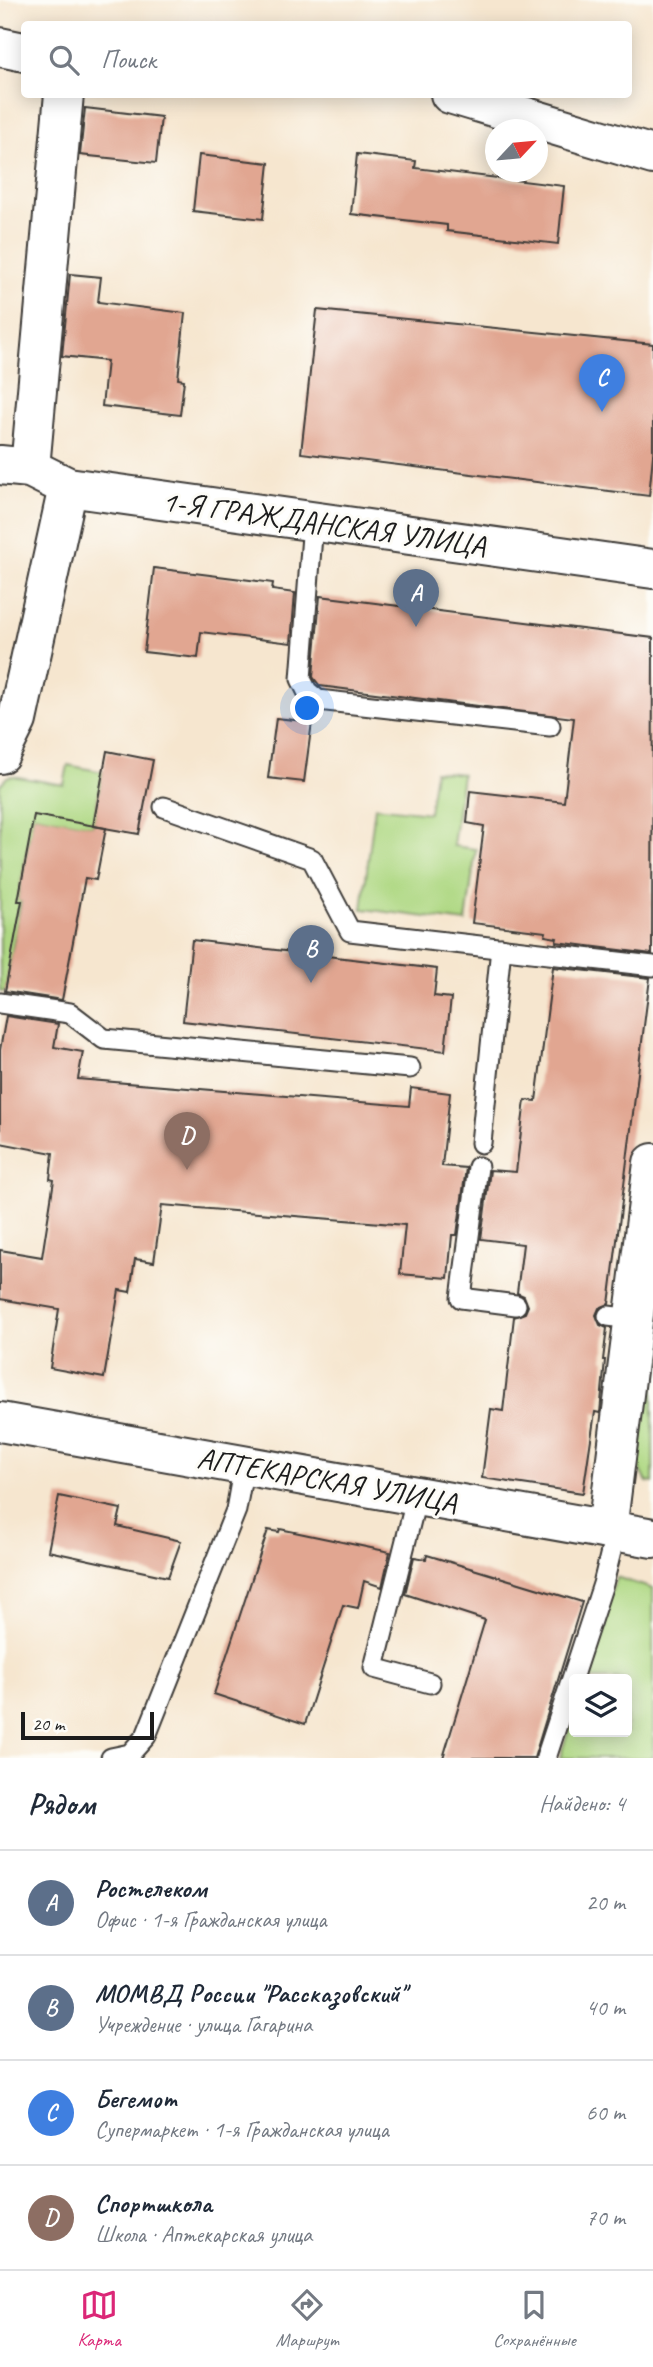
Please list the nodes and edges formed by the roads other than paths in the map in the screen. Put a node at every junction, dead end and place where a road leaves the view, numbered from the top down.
1 (0, 47) edge
2 (21, 51) edge
3 (63, 98) edge
4 (463, 98) edge
5 (653, 155) edge
6 (15, 466) edge
7 (68, 487) junction
8 (313, 522) junction
9 (653, 569) edge
10 (550, 726) dead end
11 (0, 754) edge
12 (164, 807) dead end
13 (501, 948) junction
14 (653, 966) edge
15 (0, 1003) edge
16 (410, 1068) dead end
17 (481, 1143) dead end
18 (653, 1163) edge
19 (478, 1167) dead end
20 (516, 1305) dead end
21 (0, 1422) edge
22 (244, 1465) junction
23 (417, 1496) junction
24 (626, 1533) edge
25 (430, 1683) dead end
26 (111, 1758) edge
27 (546, 1758) edge

1 - 2 street
3 - 6 street
4 - 5 street
6 - 7 street, 1-Я ГРАЖДАНСКАЯ УЛИЦА
7 - 8 street, 1-Я ГРАЖДАНСКАЯ УЛИЦА
7 - 11 street
8 - 9 street, 1-Я ГРАЖДАНСКАЯ УЛИЦА
8 - 10 lane
12 - 13 lane
13 - 14 lane
13 - 17 lane
15 - 16 lane
18 - 24 street
19 - 20 lane
21 - 22 street, АПТЕКАРСКАЯ УЛИЦА
22 - 23 street, АПТЕКАРСКАЯ УЛИЦА
22 - 26 lane
23 - 24 street, АПТЕКАРСКАЯ УЛИЦА
23 - 25 lane
24 - 27 lane

